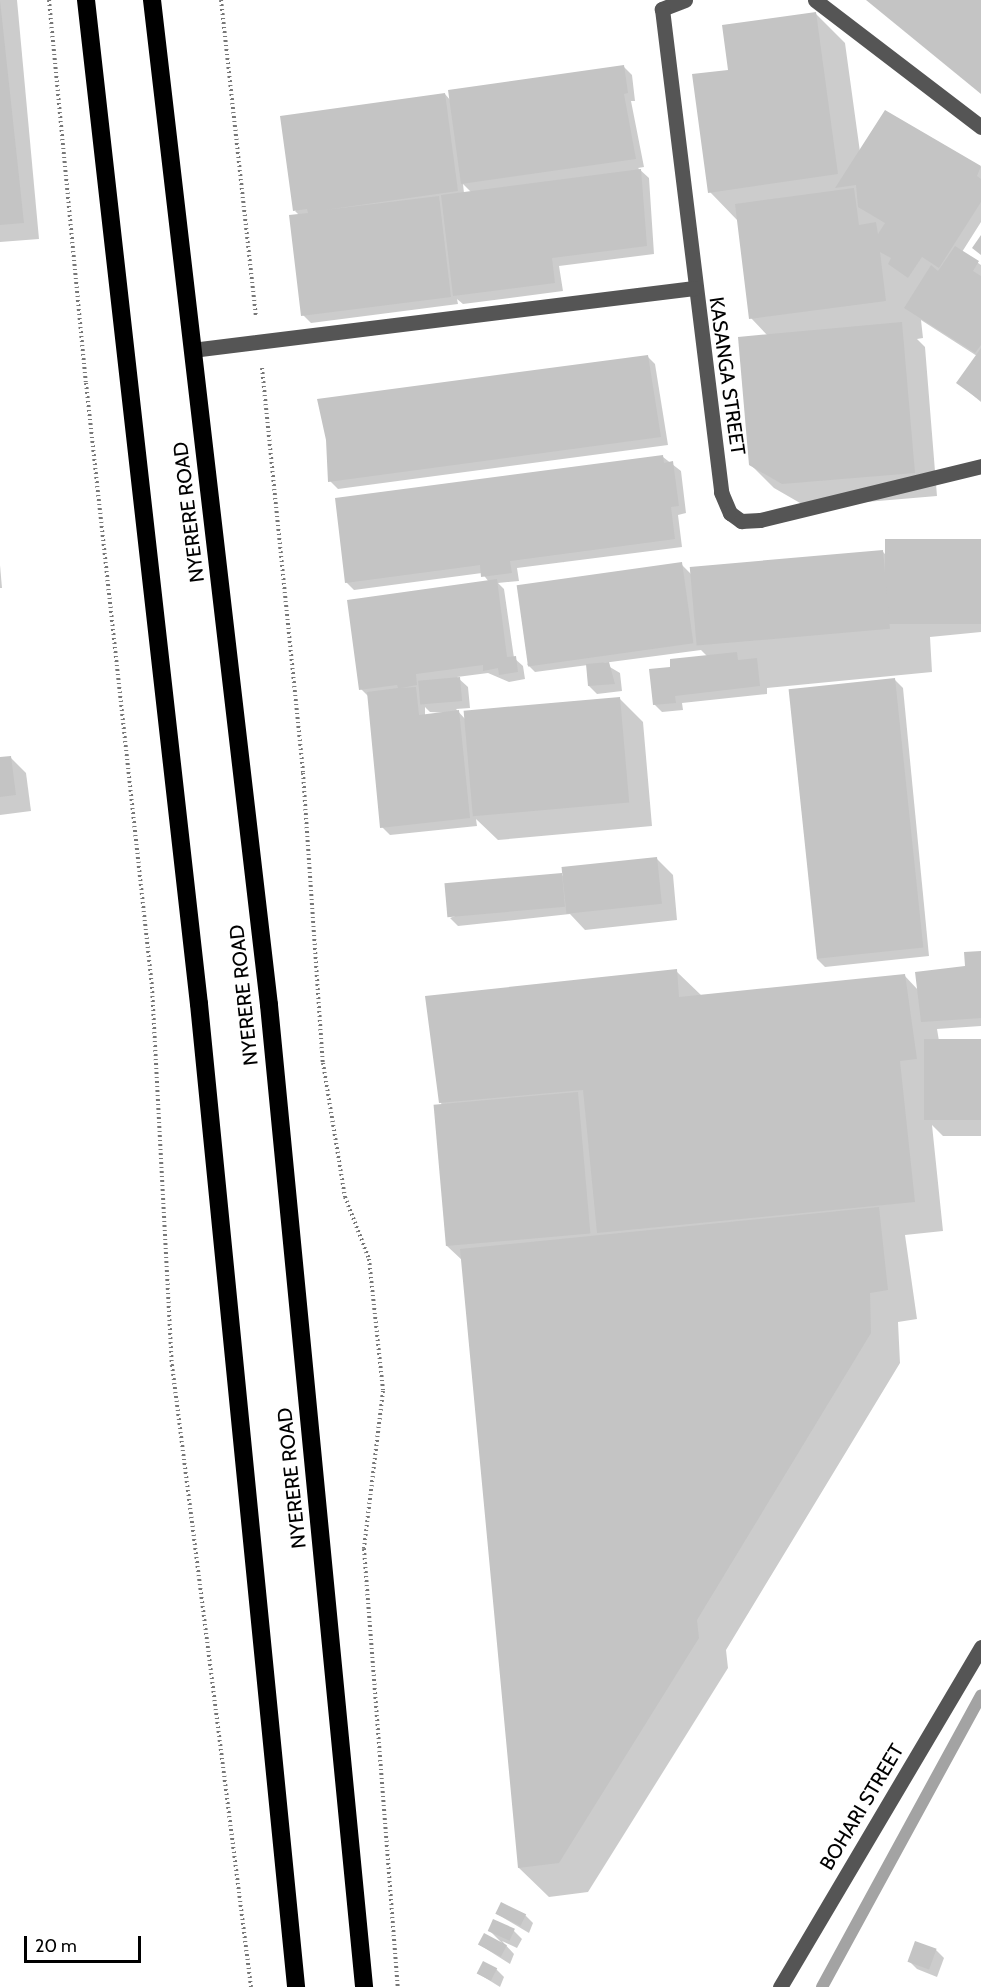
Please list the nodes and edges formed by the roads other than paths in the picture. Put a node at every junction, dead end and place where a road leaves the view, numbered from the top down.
1 (86, 0) edge
2 (152, 0) edge
3 (685, 0) edge
4 (815, 0) edge
5 (981, 127) edge
6 (694, 288) junction
7 (192, 350) junction
8 (981, 466) edge
9 (981, 1647) edge
10 (296, 1987) edge
11 (364, 1987) edge
12 (780, 1987) edge

1 - 10 highway
2 - 7 highway, NYERERE ROAD
3 - 6 street, KASANGA STREET
4 - 5 street
6 - 7 street
6 - 8 street, KASANGA STREET
7 - 11 highway, NYERERE ROAD
9 - 12 street, BOHARI STREET

